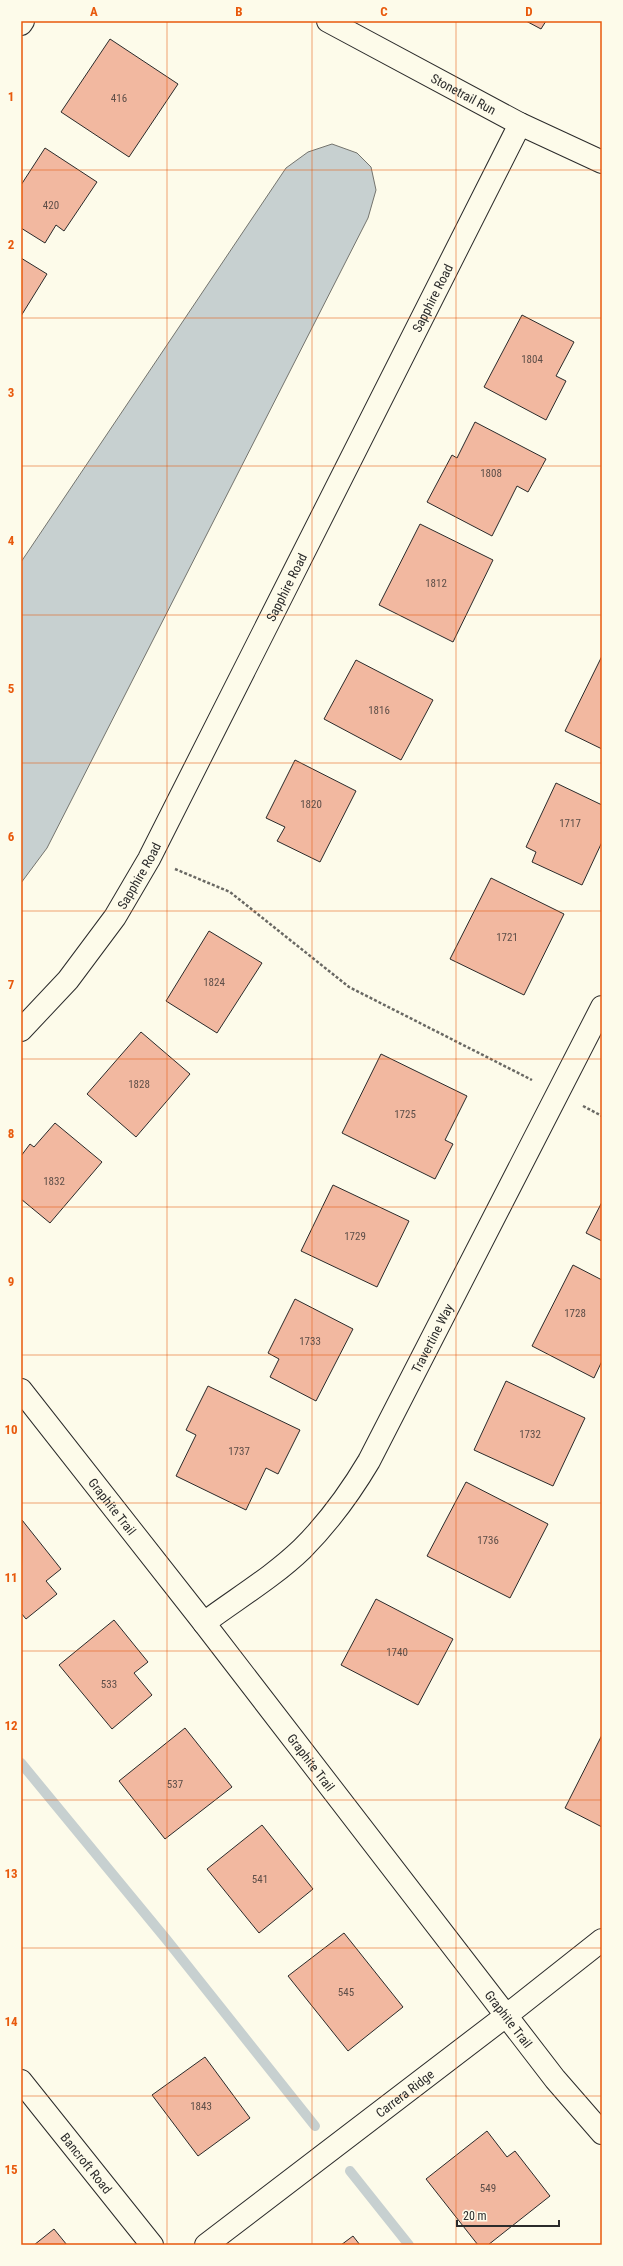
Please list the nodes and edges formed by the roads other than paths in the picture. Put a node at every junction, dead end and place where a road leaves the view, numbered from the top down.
1 (23, 21) edge
2 (328, 21) edge
3 (21, 24) edge
4 (520, 124) junction
5 (602, 162) edge
6 (602, 1007) edge
7 (21, 1030) edge
8 (21, 1390) edge
9 (204, 1623) junction
10 (602, 1940) edge
11 (508, 2015) junction
12 (21, 2081) edge
13 (602, 2133) edge
14 (152, 2245) edge
15 (206, 2245) edge

1 - 3 street
2 - 4 street, Stonetrail Run
4 - 5 street, Stonetrail Run
4 - 7 street, Sapphire Road
6 - 9 street, Travertine Way
8 - 9 street, Graphite Trail
9 - 11 street, Graphite Trail
10 - 11 street, Carrera Ridge
11 - 13 street, Graphite Trail
11 - 15 street, Carrera Ridge
12 - 14 street, Bancroft Road

